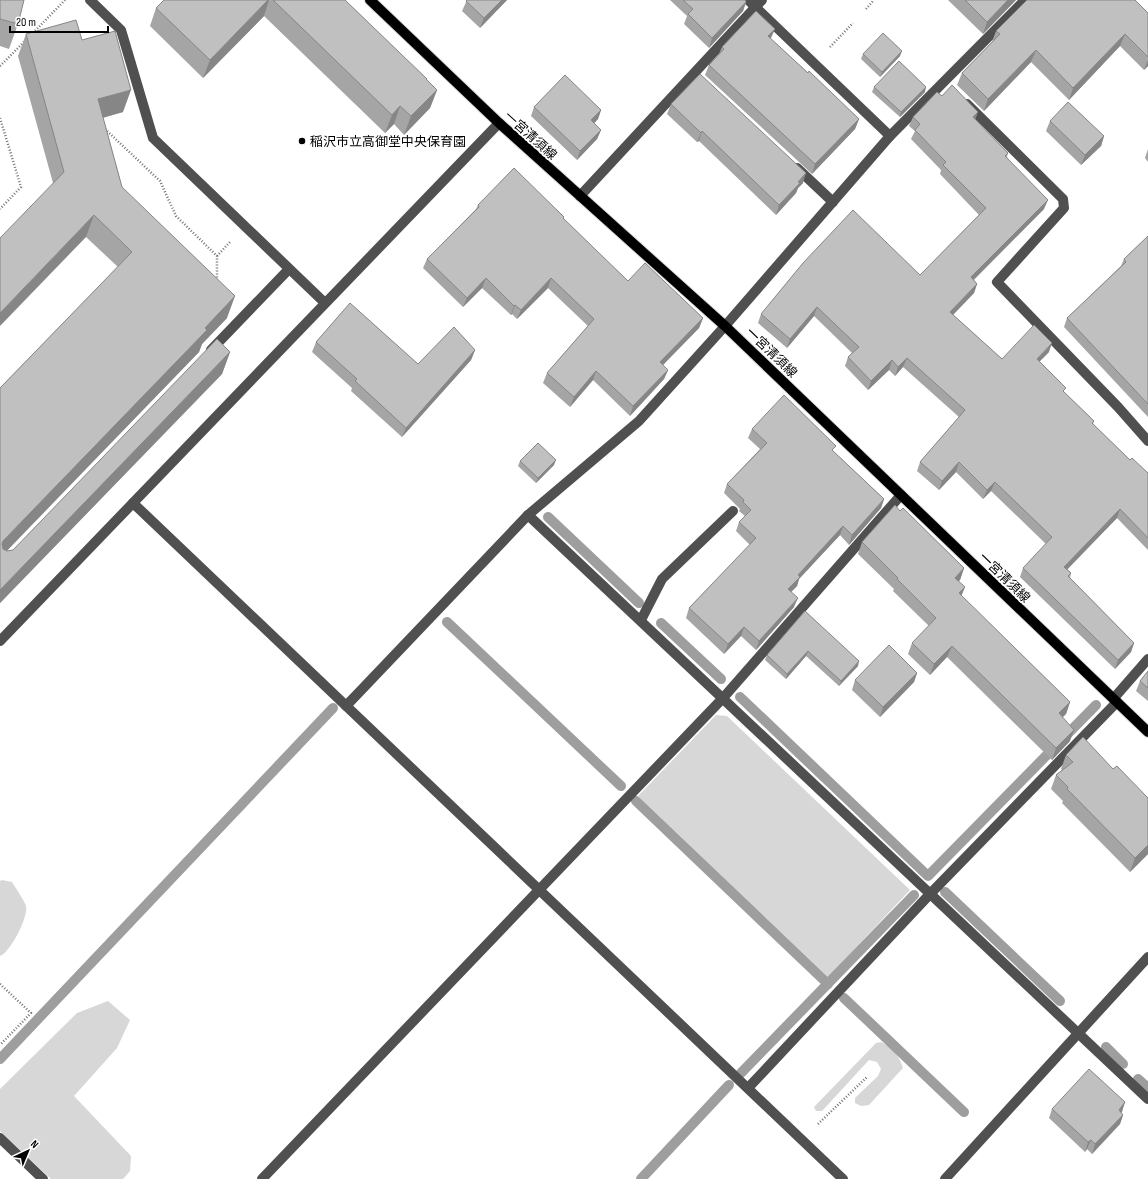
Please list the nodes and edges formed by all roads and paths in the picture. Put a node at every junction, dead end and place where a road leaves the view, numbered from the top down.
1 (65, 0) edge
2 (90, 0) edge
3 (370, 0) edge
4 (874, 0) edge
5 (1025, 0) edge
6 (755, 2) edge
7 (866, 9) dead end
8 (853, 23) dead end
9 (32, 33) edge
10 (27, 39) edge
11 (815, 64) junction
12 (0, 66) edge
13 (962, 98) edge
14 (0, 118) edge
15 (499, 123) junction
16 (103, 127) edge
17 (890, 136) junction
18 (787, 159) edge
19 (580, 196) junction
20 (833, 202) junction
21 (0, 209) edge
22 (289, 270) junction
23 (217, 288) edge
24 (325, 303) junction
25 (725, 326) junction
26 (206, 355) edge
27 (1148, 440) edge
28 (901, 495) junction
29 (133, 503) junction
30 (733, 511) dead end
31 (528, 515) junction
32 (641, 620) junction
33 (0, 641) edge
34 (1148, 659) edge
35 (723, 698) junction
36 (1115, 700) junction
37 (346, 706) junction
38 (1148, 732) edge
39 (539, 889) junction
40 (930, 894) junction
41 (1148, 957) edge
42 (0, 984) edge
43 (1079, 1033) junction
44 (0, 1045) edge
45 (867, 1077) dead end
46 (748, 1088) junction
47 (1148, 1099) edge
48 (0, 1138) edge
49 (802, 1139) junction
50 (43, 1179) edge
51 (262, 1179) edge
52 (844, 1179) edge
53 (945, 1179) edge

1 - 9 path
2 - 22 street
3 - 15 main road, 一宮清須線
4 - 7 path
5 - 17 street
6 - 11 street
6 - 19 street
8 - 11 path
10 - 12 path
11 - 17 street
13 - 27 street
14 - 21 path
15 - 19 main road, 一宮清須線
15 - 24 street
16 - 23 path
17 - 20 street
18 - 20 street
19 - 25 main road, 一宮清須線
20 - 25 street
22 - 24 street
22 - 26 street
24 - 29 street
25 - 28 main road, 一宮清須線
25 - 31 street
28 - 35 street
28 - 36 main road, 一宮清須線
29 - 33 street
29 - 37 street
30 - 32 street
31 - 32 street
31 - 37 street
32 - 35 street
34 - 36 street
35 - 39 street
35 - 40 street
36 - 38 main road, 一宮清須線
36 - 40 street
37 - 39 street
39 - 46 street
39 - 51 street
40 - 43 street
40 - 46 street
41 - 43 street
42 - 44 path
43 - 47 street
43 - 53 street
45 - 49 path
46 - 49 street
48 - 50 street
49 - 52 street

